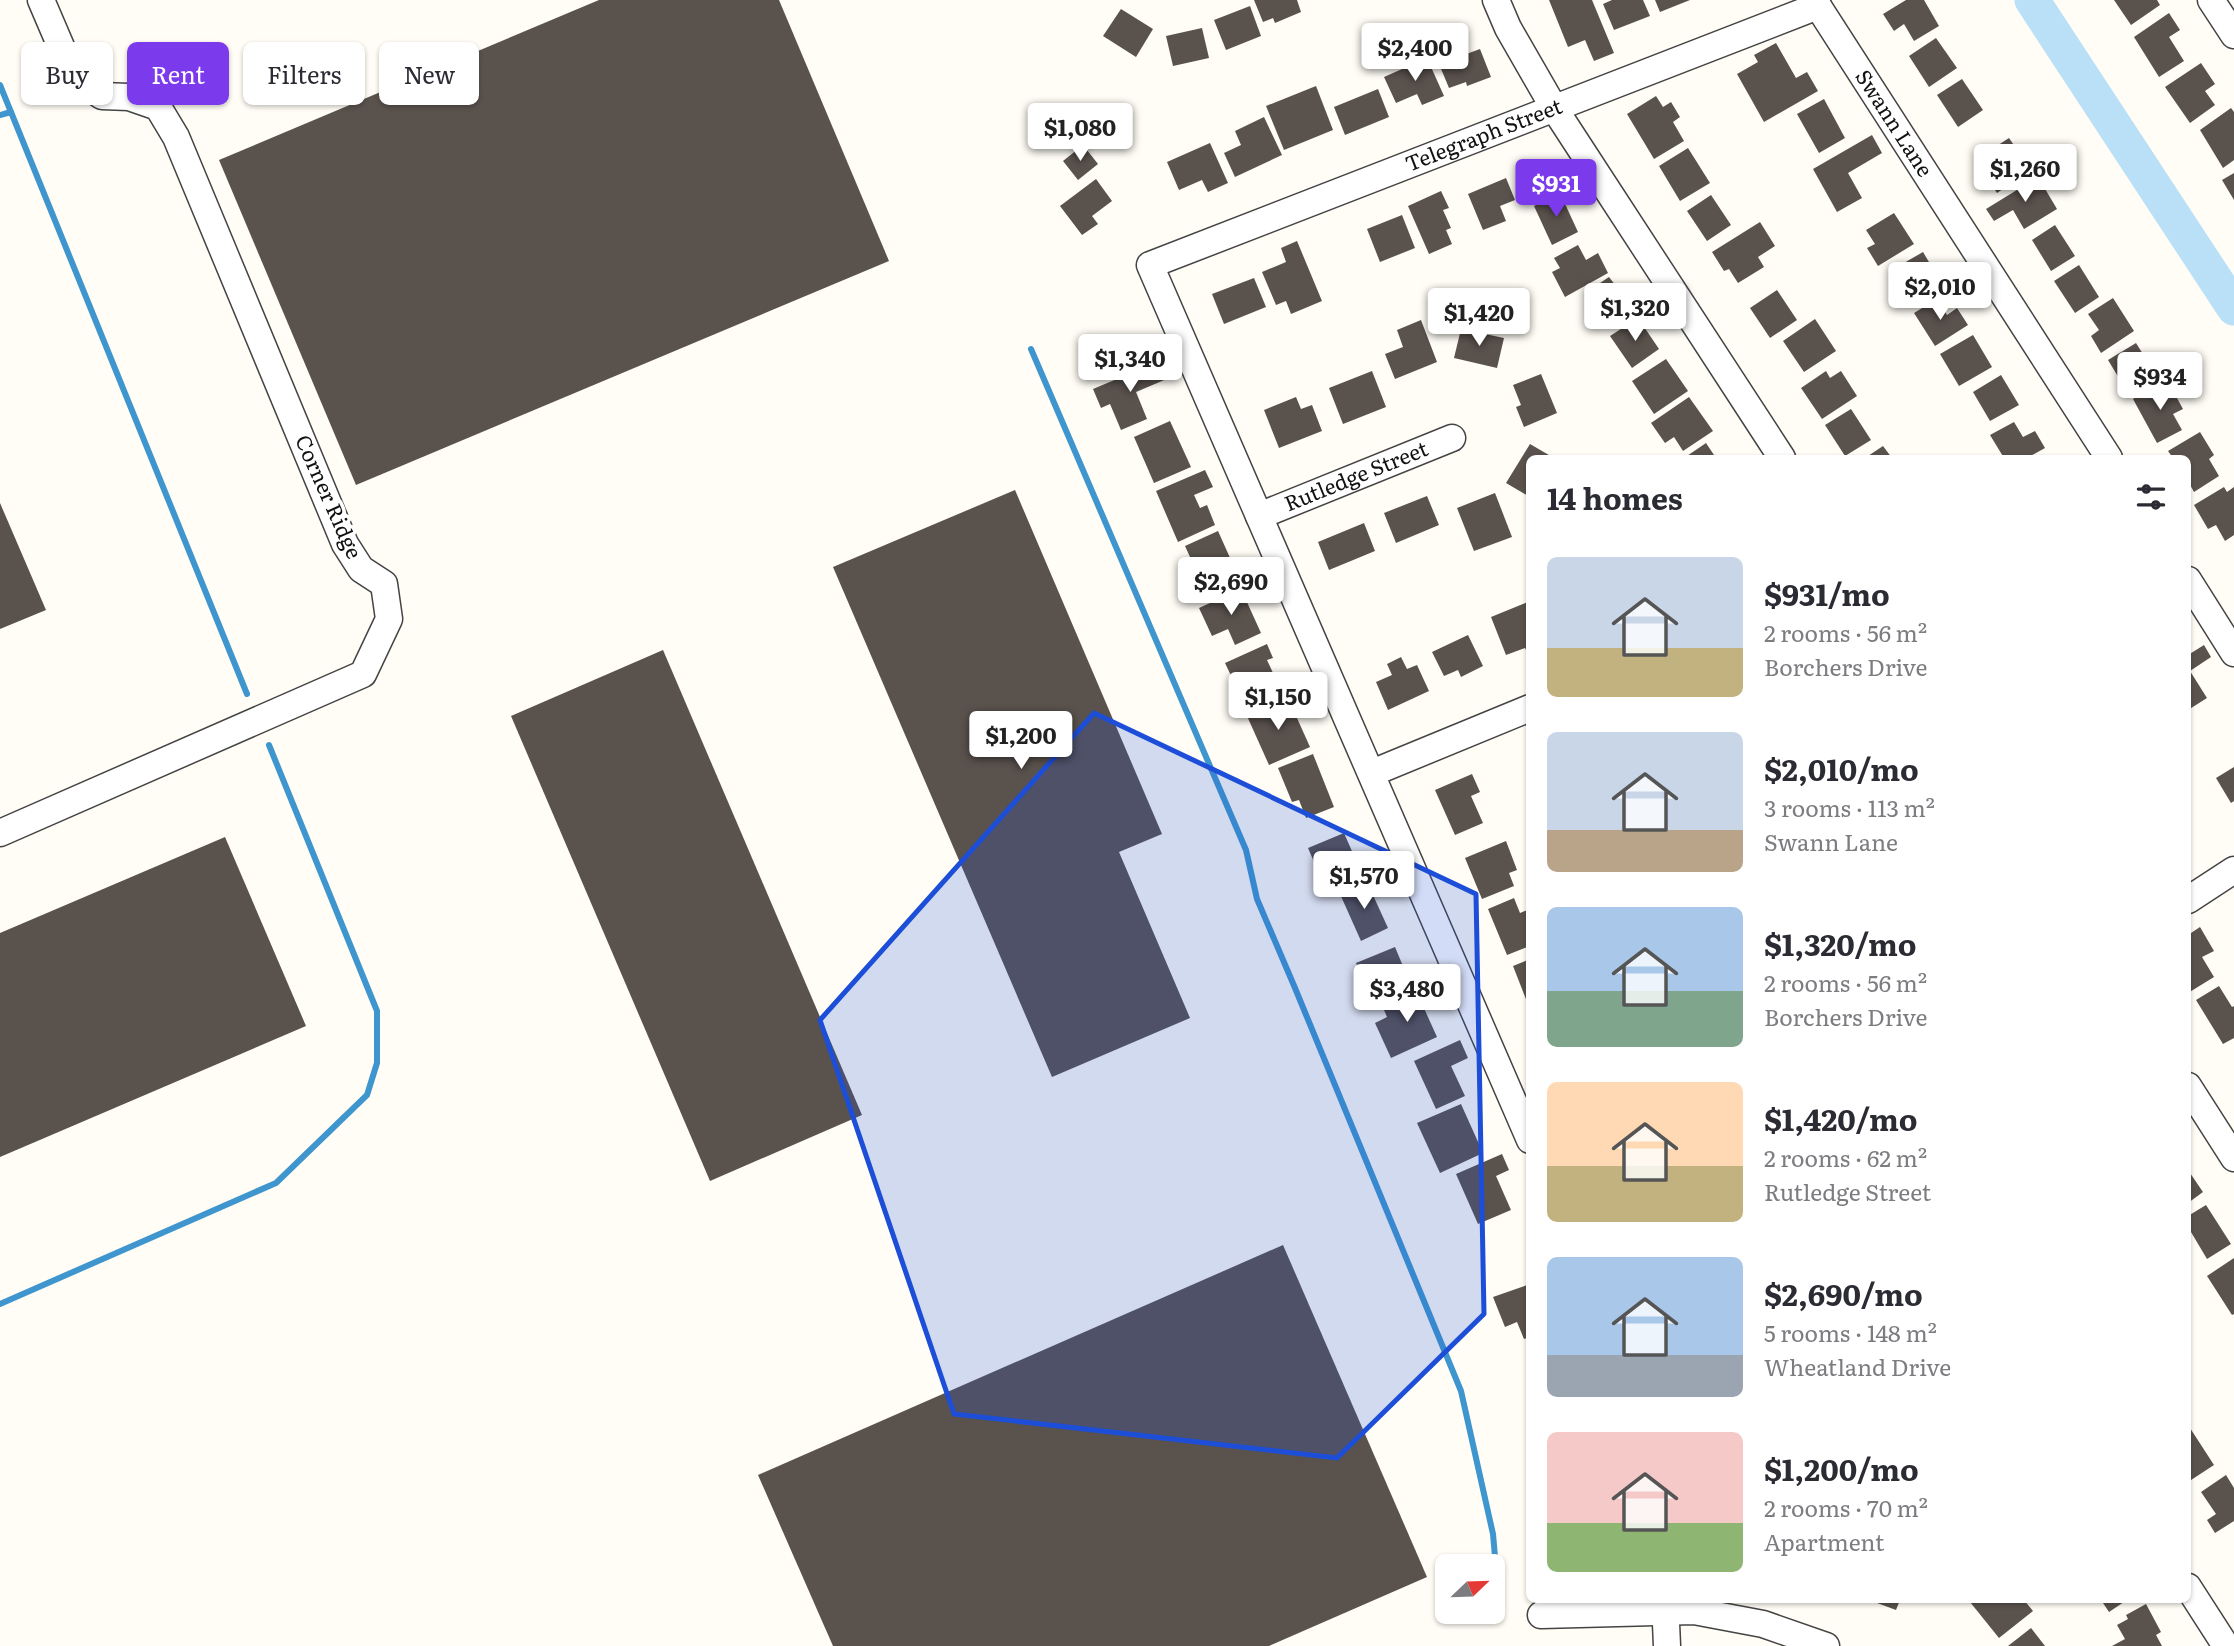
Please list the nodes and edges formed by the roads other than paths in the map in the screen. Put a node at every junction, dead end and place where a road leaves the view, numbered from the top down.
1 (41, 0) edge
2 (1496, 0) edge
3 (2211, 0) edge
4 (1816, 3) edge
5 (2234, 35) edge
6 (1554, 108) junction
7 (1452, 438) dead end
8 (1780, 455) edge
9 (2107, 455) edge
10 (1259, 516) junction
11 (2191, 585) edge
12 (2234, 653) edge
13 (1526, 710) edge
14 (1372, 772) junction
15 (0, 834) edge
16 (2234, 870) edge
17 (2191, 898) edge
18 (2191, 1091) edge
19 (1526, 1131) edge
20 (2234, 1158) edge
21 (2191, 1592) edge
22 (1666, 1606) edge
23 (1541, 1615) dead end
24 (1667, 1646) edge
25 (1826, 1646) edge
26 (2225, 1646) edge

1 - 15 street, Corner Ridge
2 - 6 street
3 - 5 street
4 - 6 street, Telegraph Street
4 - 9 street, Swann Lane
6 - 8 street
6 - 10 street, Telegraph Street
7 - 10 street, Rutledge Street
10 - 14 street
11 - 12 street
13 - 14 street
14 - 19 street
16 - 17 street
18 - 20 street
21 - 26 street
22 - 23 street
22 - 24 street
22 - 25 street

